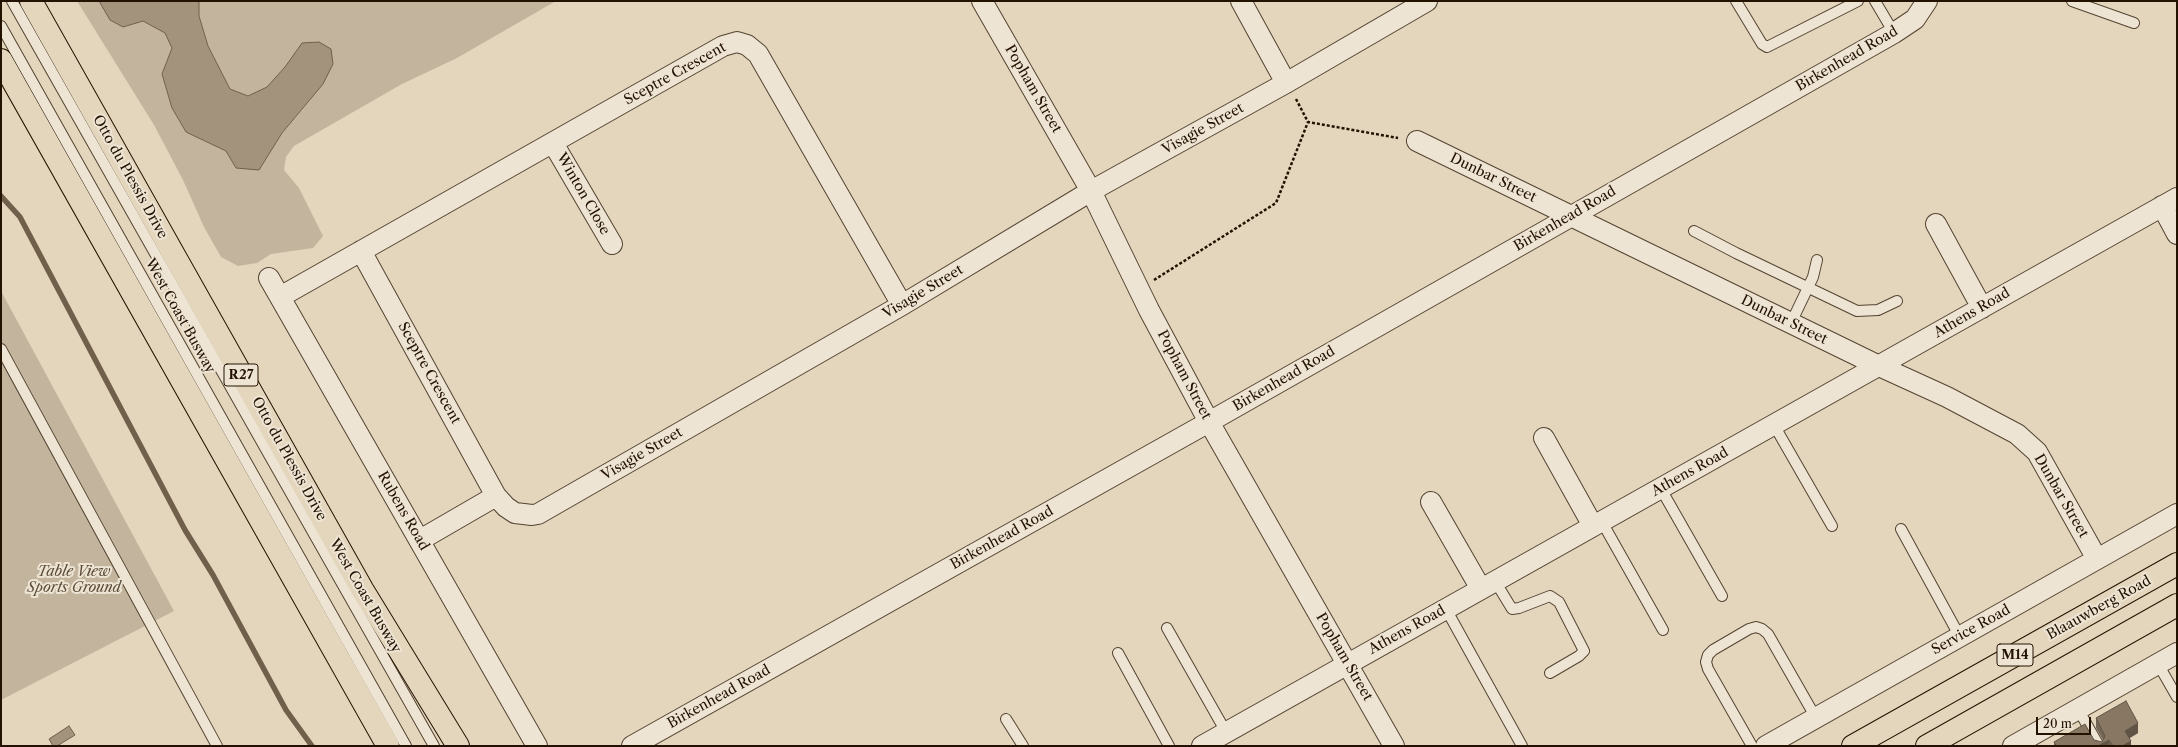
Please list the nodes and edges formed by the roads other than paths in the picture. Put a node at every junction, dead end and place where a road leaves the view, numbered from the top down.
1 (12, 1) edge
2 (31, 1) edge
3 (982, 1) edge
4 (1240, 1) edge
5 (1427, 1) edge
6 (1736, 1) edge
7 (1858, 1) edge
8 (1874, 1) edge
9 (1927, 1) edge
10 (2072, 1) edge
11 (2134, 23) dead end
12 (1, 26) edge
13 (1894, 33) junction
14 (1, 60) edge
15 (1286, 83) junction
16 (1416, 141) road end
17 (553, 143) junction
18 (1091, 191) junction
19 (2169, 202) edge
20 (1570, 216) junction
21 (1936, 224) dead end
22 (1694, 231) dead end
23 (2177, 234) edge
24 (612, 244) dead end
25 (361, 251) junction
26 (1817, 260) dead end
27 (269, 278) dead end
28 (1808, 288) junction
29 (280, 297) junction
30 (1897, 301) dead end
31 (902, 305) junction
32 (1982, 308) junction
33 (1791, 324) junction
34 (1, 349) edge
35 (1879, 366) junction
36 (1209, 422) junction
37 (1774, 425) junction
38 (1544, 438) dead end
39 (1661, 488) junction
40 (496, 496) junction
41 (1431, 502) dead end
42 (2177, 514) edge
43 (1597, 524) junction
44 (1832, 526) dead end
45 (1901, 529) dead end
46 (420, 540) junction
47 (2096, 559) junction
48 (2177, 564) edge
49 (1488, 585) junction
50 (1722, 596) dead end
51 (2177, 605) edge
52 (1446, 609) junction
53 (1167, 628) dead end
54 (1663, 630) dead end
55 (1960, 636) junction
56 (1118, 653) dead end
57 (2177, 654) edge
58 (1348, 664) junction
59 (2158, 664) junction
60 (1550, 673) dead end
61 (2177, 697) edge
62 (2078, 709) junction
63 (1816, 718) junction
64 (1006, 719) dead end
65 (1214, 741) edge
66 (217, 746) edge
67 (388, 746) edge
68 (406, 746) edge
69 (434, 746) edge
70 (458, 746) edge
71 (537, 746) edge
72 (632, 746) edge
73 (1023, 746) edge
74 (1169, 746) edge
75 (1394, 746) edge
76 (1522, 746) edge
77 (1752, 746) edge
78 (1766, 746) edge
79 (1853, 746) edge
80 (1927, 746) edge
81 (2013, 746) edge
82 (2099, 746) edge

1 - 69 lane, West Coast Busway
2 - 70 main road, Otto du Plessis Drive / R27
3 - 18 street, Popham Street
4 - 15 street
5 - 15 street, Visagie Street
6 - 7 lane
8 - 13 lane
9 - 13 street, Birkenhead Road
10 - 11 lane
12 - 68 lane, West Coast Busway
13 - 20 street, Birkenhead Road
14 - 67 main road
15 - 18 street, Visagie Street
16 - 20 street, Dunbar Street
17 - 24 street, Winton Close
17 - 25 street, Sceptre Crescent
17 - 31 street, Sceptre Crescent
18 - 31 street, Visagie Street
18 - 36 street, Popham Street
19 - 23 street
19 - 32 street, Athens Road
20 - 33 street, Dunbar Street
20 - 36 street, Birkenhead Road
21 - 32 street
22 - 28 lane
25 - 29 street, Sceptre Crescent
25 - 40 street, Sceptre Crescent
26 - 28 lane
27 - 29 street, Rubens Road
28 - 30 lane
28 - 33 lane
29 - 46 street, Rubens Road
31 - 40 street, Visagie Street
32 - 35 street, Athens Road
33 - 35 street, Dunbar Street
34 - 66 lane
35 - 37 street, Athens Road
35 - 47 street, Dunbar Street
36 - 58 street, Popham Street
36 - 72 street, Birkenhead Road
37 - 39 street, Athens Road
37 - 44 lane
38 - 43 street
39 - 43 street, Athens Road
39 - 50 lane
40 - 46 street
41 - 49 street
42 - 47 street, Service Road
43 - 49 street, Athens Road
43 - 54 lane
45 - 55 lane
46 - 71 street, Rubens Road
47 - 55 street, Service Road
48 - 79 main road, Blaauwberg Road / M14
49 - 52 street, Athens Road
49 - 60 lane
51 - 80 main road, M14
52 - 58 street, Athens Road
52 - 76 lane
53 - 65 lane
55 - 63 street, Service Road
56 - 74 lane
57 - 59 street
58 - 65 street, Athens Road
58 - 75 street, Popham Street
59 - 61 lane
59 - 62 street
62 - 81 street
62 - 82 lane
63 - 77 lane
63 - 78 street, Service Road
64 - 73 lane

